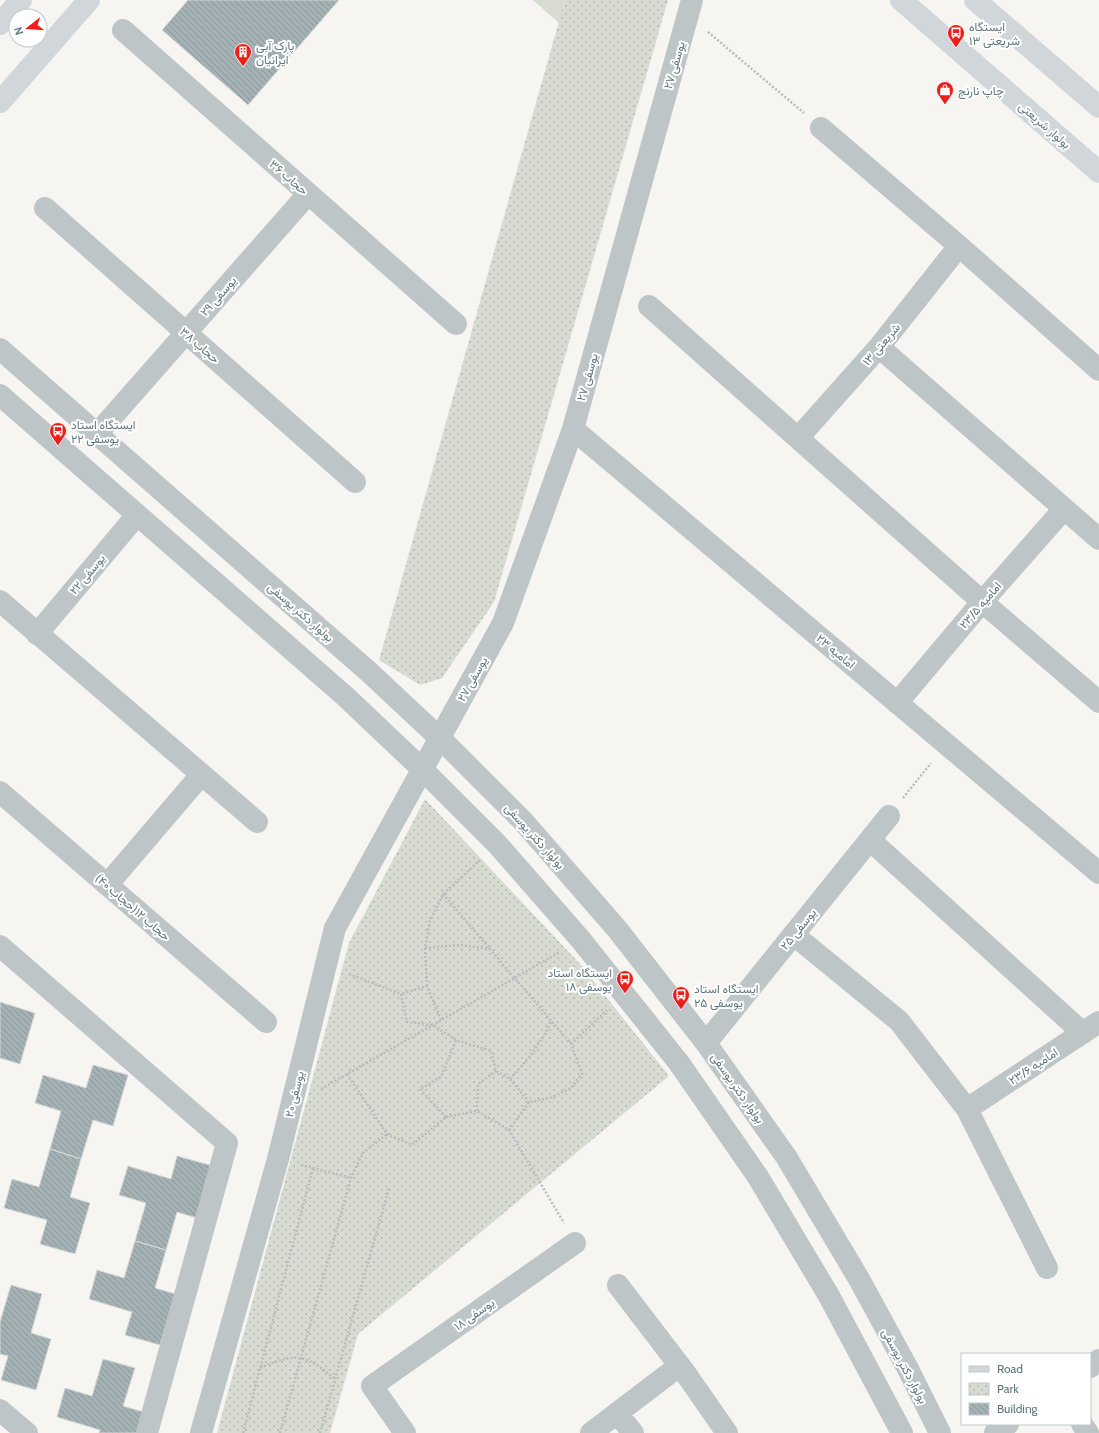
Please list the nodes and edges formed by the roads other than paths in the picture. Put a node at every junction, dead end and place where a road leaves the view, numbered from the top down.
1 (21, 0) edge
2 (89, 0) edge
3 (901, 0) edge
4 (975, 0) edge
5 (690, 7) edge
6 (994, 8) edge
7 (0, 24) edge
8 (123, 30) dead end
9 (0, 102) edge
10 (1099, 107) edge
11 (821, 128) road end
12 (1099, 172) edge
13 (308, 194) junction
14 (45, 208) dead end
15 (959, 246) junction
16 (649, 306) dead end
17 (456, 324) dead end
18 (186, 332) junction
19 (879, 347) junction
20 (0, 349) edge
21 (1099, 370) edge
22 (0, 395) edge
23 (573, 429) junction
24 (97, 434) junction
25 (798, 438) junction
26 (355, 482) dead end
27 (1064, 509) junction
28 (137, 515) junction
29 (1099, 539) edge
30 (0, 601) edge
31 (982, 602) junction
32 (37, 634) junction
33 (896, 702) junction
34 (1099, 702) edge
35 (440, 739) junction
36 (423, 770) junction
37 (202, 775) junction
38 (0, 792) edge
39 (889, 816) road end
40 (257, 822) dead end
41 (870, 840) junction
42 (1099, 874) edge
43 (108, 885) junction
44 (794, 935) junction
45 (0, 946) edge
46 (266, 1022) dead end
47 (1091, 1028) edge
48 (706, 1043) junction
49 (967, 1109) junction
50 (575, 1243) road end
51 (1047, 1268) dead end
52 (618, 1285) dead end
53 (1099, 1360) edge
54 (679, 1366) junction
55 (1091, 1366) edge
56 (0, 1410) edge
57 (617, 1413) junction
58 (1007, 1425) edge
59 (27, 1433) edge
60 (147, 1433) edge
61 (201, 1433) edge
62 (405, 1433) edge
63 (591, 1433) edge
64 (633, 1433) edge
65 (727, 1433) edge
66 (902, 1433) edge
67 (940, 1433) edge
68 (995, 1433) edge

1 - 7 main road
2 - 9 main road
3 - 12 main road, بولوار شریعتی
4 - 6 main road
5 - 23 street, یوسفی ۲۷
6 - 10 main road
8 - 13 street, حجاب ۳۶
11 - 15 street
13 - 17 street, حجاب ۳۶
13 - 18 street, یوسفی ۲۹
14 - 18 street, حجاب ۳۸
15 - 19 street, شریعتی ۱۳
15 - 21 street
16 - 25 street
18 - 24 street, یوسفی ۲۹
18 - 26 street, حجاب ۳۸
19 - 25 street, شریعتی ۱۳
19 - 27 street
20 - 24 street, بولوار دکتر یوسفی
22 - 28 street
23 - 33 street, امامیه ۲۳
23 - 35 street, یوسفی ۲۷
24 - 35 street, بولوار دکتر یوسفی
25 - 31 street
27 - 29 street
27 - 31 street, امامیه ۲۳/۵
28 - 32 street, یوسفی ۲۲
28 - 36 street
30 - 32 street
31 - 33 street, امامیه ۲۳/۵
31 - 34 street
32 - 37 street
33 - 42 street, امامیه ۲۳
35 - 36 street, یوسفی ۲۷
35 - 48 street, بولوار دکتر یوسفی
36 - 61 street, یوسفی ۲۰
36 - 66 street
37 - 40 street
37 - 43 street
38 - 43 street, حجاب ۱۲(حجاب ۴۰)
39 - 41 street, یوسفی ۲۵
41 - 44 street, یوسفی ۲۵
41 - 47 street
43 - 46 street, حجاب ۱۲(حجاب ۴۰)
44 - 48 street, یوسفی ۲۵
44 - 49 street
45 - 60 street
47 - 49 street, امامیه ۲۳/۶
48 - 67 street, بولوار دکتر یوسفی
49 - 51 street
50 - 62 street, یوسفی ۱۸
52 - 54 street
53 - 55 street
54 - 57 street
54 - 65 street
56 - 59 street
57 - 63 street
57 - 64 street
58 - 68 street

